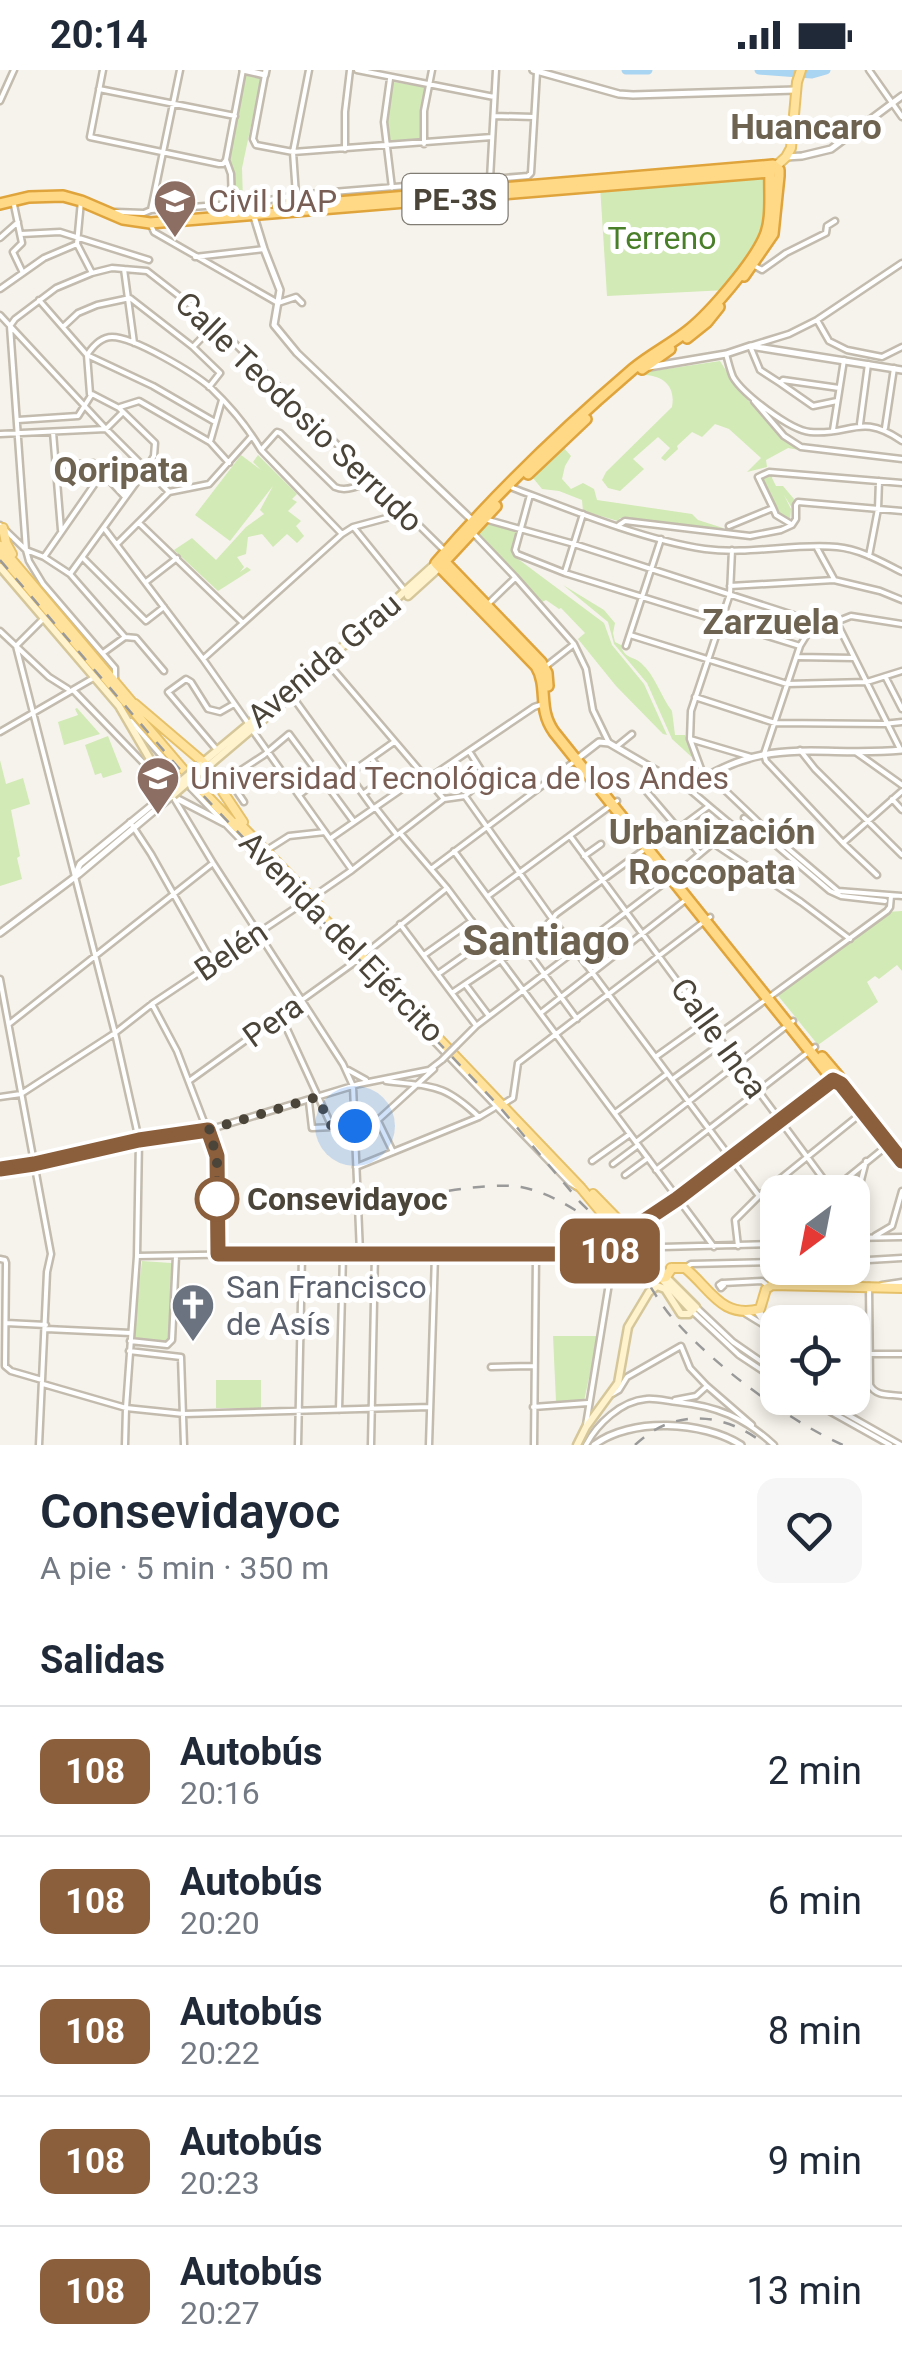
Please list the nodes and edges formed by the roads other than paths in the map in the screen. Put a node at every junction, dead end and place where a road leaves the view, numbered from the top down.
1 (14, 70) edge
2 (103, 70) edge
3 (180, 70) edge
4 (243, 70) edge
5 (308, 70) edge
6 (354, 70) edge
7 (432, 70) edge
8 (496, 70) edge
9 (801, 70) edge
10 (869, 70) edge
11 (535, 71) edge
12 (265, 73) edge
13 (390, 77) junction
14 (429, 84) junction
15 (797, 86) junction
16 (99, 89) junction
17 (902, 96) edge
18 (494, 97) junction
19 (0, 101) edge
20 (892, 103) junction
21 (174, 104) junction
22 (234, 116) junction
23 (494, 116) junction
24 (902, 117) edge
25 (534, 118) junction
26 (492, 137) junction
27 (424, 144) junction
28 (386, 146) junction
29 (346, 149) junction
30 (293, 152) junction
31 (164, 153) junction
32 (786, 157) junction
33 (226, 160) junction
34 (774, 168) junction
35 (490, 179) junction
36 (392, 188) junction
37 (296, 195) junction
38 (12, 200) junction
39 (81, 201) junction
40 (0, 204) edge
41 (232, 204) junction
42 (151, 210) junction
43 (107, 212) junction
44 (252, 213) junction
45 (835, 221) dead end
46 (18, 222) junction
47 (148, 226) junction
48 (20, 234) junction
49 (78, 237) junction
50 (0, 238) edge
51 (77, 244) junction
52 (264, 249) junction
53 (216, 254) junction
54 (195, 257) junction
55 (149, 260) dead end
56 (752, 263) junction
57 (902, 263) edge
58 (124, 268) junction
59 (218, 270) junction
60 (23, 272) junction
61 (92, 273) junction
62 (0, 289) edge
63 (39, 300) junction
64 (127, 300) junction
65 (278, 303) junction
66 (302, 304) dead end
67 (0, 315) edge
68 (817, 320) junction
69 (214, 324) junction
70 (10, 326) junction
71 (62, 327) junction
72 (134, 343) junction
73 (750, 346) junction
74 (192, 347) junction
75 (902, 347) edge
76 (726, 354) junction
77 (87, 355) junction
78 (844, 360) junction
79 (868, 364) junction
80 (640, 367) junction
81 (898, 369) edge
82 (780, 383) junction
83 (209, 387) junction
84 (839, 388) junction
85 (90, 394) junction
86 (748, 394) junction
87 (890, 394) junction
88 (902, 396) edge
89 (222, 400) junction
90 (837, 401) junction
91 (84, 404) junction
92 (121, 410) junction
93 (17, 420) junction
94 (215, 422) junction
95 (860, 425) junction
96 (106, 429) junction
97 (833, 430) junction
98 (885, 430) junction
99 (53, 432) junction
100 (0, 434) edge
101 (18, 434) junction
102 (252, 436) junction
103 (902, 440) edge
104 (210, 442) junction
105 (261, 450) junction
106 (902, 459) edge
107 (229, 463) junction
108 (56, 465) junction
109 (146, 469) junction
110 (102, 472) junction
111 (879, 480) junction
112 (902, 483) edge
113 (511, 486) junction
114 (169, 492) junction
115 (530, 494) junction
116 (125, 497) junction
117 (772, 508) junction
118 (878, 508) junction
119 (902, 511) edge
120 (583, 514) junction
121 (390, 517) dead end
122 (411, 518) junction
123 (139, 523) junction
124 (475, 523) junction
125 (791, 525) junction
126 (619, 526) junction
127 (729, 526) dead end
128 (1, 527) edge
129 (104, 528) junction
130 (353, 528) junction
131 (62, 530) junction
132 (522, 530) junction
133 (342, 534) junction
134 (661, 538) junction
135 (117, 544) junction
136 (574, 544) junction
137 (0, 546) edge
138 (817, 548) junction
139 (26, 550) junction
140 (732, 550) junction
141 (0, 554) edge
142 (869, 556) junction
143 (44, 557) junction
144 (83, 558) junction
145 (176, 558) junction
146 (443, 559) junction
147 (902, 562) edge
148 (14, 563) junction
149 (0, 567) edge
150 (652, 569) junction
151 (901, 572) edge
152 (70, 574) junction
153 (565, 574) junction
154 (516, 577) junction
155 (834, 580) junction
156 (146, 582) junction
157 (730, 586) junction
158 (407, 594) junction
159 (730, 594) junction
160 (642, 598) junction
161 (902, 600) edge
162 (164, 607) junction
163 (485, 607) junction
164 (47, 616) junction
165 (720, 622) junction
166 (243, 623) junction
167 (837, 624) junction
168 (902, 624) edge
169 (827, 626) junction
170 (0, 630) edge
171 (72, 630) junction
172 (630, 634) junction
173 (125, 637) junction
174 (574, 644) junction
175 (16, 646) junction
176 (626, 646) dead end
177 (800, 646) junction
178 (102, 654) junction
179 (796, 658) junction
180 (854, 658) junction
181 (203, 660) junction
182 (708, 660) junction
183 (327, 663) junction
184 (545, 667) junction
185 (164, 670) dead end
186 (902, 671) edge
187 (94, 676) junction
188 (886, 678) junction
189 (116, 682) junction
190 (866, 682) junction
191 (787, 684) junction
192 (72, 690) junction
193 (290, 694) junction
194 (548, 694) junction
195 (129, 698) junction
196 (695, 698) junction
197 (234, 704) junction
198 (543, 705) junction
199 (119, 706) junction
200 (902, 708) edge
201 (33, 713) junction
202 (552, 718) junction
203 (902, 722) edge
204 (775, 723) junction
205 (888, 724) junction
206 (250, 727) junction
207 (0, 732) edge
208 (632, 734) dead end
209 (690, 739) junction
210 (394, 742) junction
211 (609, 743) junction
212 (616, 747) junction
213 (217, 750) junction
214 (800, 750) junction
215 (853, 750) junction
216 (901, 750) edge
217 (469, 751) junction
218 (268, 752) junction
219 (764, 754) junction
220 (752, 757) junction
221 (371, 758) junction
222 (579, 758) junction
223 (203, 766) junction
224 (349, 774) junction
225 (667, 776) junction
226 (706, 776) junction
227 (424, 777) junction
228 (322, 778) junction
229 (386, 778) junction
230 (329, 788) junction
231 (902, 788) edge
232 (688, 789) junction
233 (170, 791) junction
234 (397, 792) junction
235 (363, 794) junction
236 (299, 795) junction
237 (465, 796) junction
238 (444, 799) junction
239 (892, 800) junction
240 (244, 802) dead end
241 (615, 803) junction
242 (709, 806) junction
243 (374, 808) junction
244 (902, 810) edge
245 (749, 814) junction
246 (744, 818) junction
247 (870, 821) junction
248 (354, 822) junction
249 (224, 823) junction
250 (132, 824) junction
251 (486, 826) junction
252 (733, 826) junction
253 (678, 829) junction
254 (326, 832) junction
255 (250, 834) junction
256 (398, 834) junction
257 (570, 836) junction
258 (330, 838) junction
259 (713, 843) junction
260 (843, 843) junction
261 (602, 844) dead end
262 (650, 845) junction
263 (267, 850) junction
264 (454, 851) junction
265 (700, 854) junction
266 (902, 855) edge
267 (584, 856) junction
268 (213, 864) junction
269 (431, 869) junction
270 (352, 870) junction
271 (520, 873) junction
272 (877, 875) dead end
273 (75, 876) junction
274 (674, 876) junction
275 (602, 880) junction
276 (446, 888) junction
277 (173, 892) junction
278 (488, 896) junction
279 (891, 896) junction
280 (902, 896) edge
281 (688, 898) junction
282 (885, 901) dead end
283 (625, 912) junction
284 (708, 919) junction
285 (553, 920) junction
286 (472, 921) junction
287 (400, 924) junction
288 (0, 932) edge
289 (259, 933) junction
290 (642, 934) junction
291 (850, 939) junction
292 (486, 940) junction
293 (523, 943) junction
294 (576, 950) junction
295 (424, 955) junction
296 (96, 957) junction
297 (360, 957) junction
298 (659, 957) junction
299 (500, 959) junction
300 (213, 964) junction
301 (594, 972) junction
302 (544, 973) junction
303 (438, 974) junction
304 (0, 980) edge
305 (465, 984) junction
306 (523, 990) junction
307 (452, 993) junction
308 (610, 994) junction
309 (770, 996) junction
310 (561, 997) junction
311 (302, 1000) junction
312 (152, 1004) junction
313 (540, 1012) junction
314 (281, 1016) junction
315 (489, 1016) junction
316 (577, 1019) junction
317 (706, 1021) junction
318 (791, 1023) junction
319 (9, 1024) junction
320 (476, 1026) junction
321 (115, 1033) junction
322 (556, 1035) junction
323 (717, 1036) junction
324 (722, 1043) junction
325 (812, 1049) junction
326 (656, 1058) junction
327 (342, 1064) junction
328 (738, 1064) junction
329 (436, 1066) junction
330 (668, 1074) junction
331 (381, 1080) junction
332 (672, 1080) junction
333 (837, 1080) junction
334 (190, 1081) junction
335 (370, 1082) junction
336 (418, 1085) junction
337 (352, 1086) junction
338 (758, 1092) junction
339 (21, 1094) junction
340 (0, 1097) edge
341 (317, 1097) junction
342 (309, 1100) junction
343 (688, 1102) junction
344 (501, 1104) junction
345 (863, 1112) junction
346 (615, 1114) junction
347 (479, 1118) junction
348 (378, 1121) junction
349 (780, 1121) junction
350 (355, 1126) junction
351 (332, 1127) junction
352 (208, 1130) junction
353 (710, 1130) junction
354 (630, 1134) junction
355 (139, 1140) junction
356 (356, 1140) junction
357 (638, 1144) junction
358 (888, 1144) junction
359 (393, 1152) junction
360 (648, 1158) junction
361 (730, 1158) junction
362 (807, 1158) junction
363 (592, 1162) dead end
364 (866, 1162) junction
365 (902, 1162) edge
366 (34, 1164) junction
367 (613, 1164) dead end
368 (356, 1167) junction
369 (0, 1169) edge
370 (656, 1170) junction
371 (819, 1175) edge
372 (851, 1175) edge
373 (863, 1175) edge
374 (626, 1176) dead end
375 (902, 1191) edge
376 (759, 1196) junction
377 (677, 1199) junction
378 (638, 1236) junction
379 (870, 1236) edge
380 (874, 1236) junction
381 (902, 1237) edge
382 (760, 1245) edge
383 (622, 1246) junction
384 (714, 1246) junction
385 (738, 1246) junction
386 (302, 1253) junction
387 (343, 1253) junction
388 (536, 1253) junction
389 (218, 1254) junction
390 (360, 1254) junction
391 (375, 1254) junction
392 (601, 1254) junction
393 (435, 1255) junction
394 (137, 1256) junction
395 (176, 1256) junction
396 (902, 1258) edge
397 (2, 1259) edge
398 (870, 1260) edge
399 (760, 1262) edge
400 (685, 1268) junction
401 (663, 1273) junction
402 (723, 1283) dead end
403 (902, 1284) edge
404 (768, 1286) junction
405 (873, 1286) junction
406 (694, 1309) junction
407 (738, 1309) junction
408 (757, 1311) junction
409 (760, 1314) edge
410 (760, 1316) edge
411 (870, 1318) edge
412 (760, 1322) edge
413 (6, 1323) junction
414 (46, 1327) junction
415 (131, 1332) junction
416 (130, 1342) junction
417 (130, 1352) junction
418 (870, 1354) edge
419 (902, 1354) edge
420 (2, 1362) edge
421 (760, 1363) edge
422 (534, 1366) junction
423 (491, 1367) dead end
424 (42, 1382) junction
425 (870, 1385) edge
426 (707, 1386) junction
427 (612, 1394) junction
428 (902, 1396) edge
429 (670, 1401) junction
430 (588, 1403) junction
431 (430, 1407) junction
432 (534, 1407) junction
433 (126, 1408) junction
434 (372, 1408) junction
435 (339, 1410) junction
436 (299, 1411) junction
437 (184, 1414) junction
438 (836, 1415) edge
439 (848, 1415) edge
440 (586, 1427) junction
441 (759, 1432) junction
442 (39, 1445) edge
443 (126, 1445) edge
444 (184, 1445) edge
445 (298, 1445) edge
446 (371, 1445) edge
447 (429, 1445) edge
448 (534, 1445) edge
449 (577, 1445) edge
450 (586, 1445) edge
451 (594, 1445) edge
452 (742, 1445) edge
453 (774, 1445) edge
454 (890, 1445) edge
455 (901, 1445) edge

1 - 19 street
2 - 16 street
3 - 21 street
4 - 12 street
4 - 22 street
5 - 30 street
6 - 13 street
6 - 29 street
7 - 14 street
8 - 18 street
9 - 15 main road
10 - 20 street
11 - 15 street
11 - 25 street
12 - 30 street
13 - 14 street
13 - 28 street
14 - 18 street
14 - 27 street
15 - 32 main road
16 - 21 street
16 - 31 street
17 - 20 street
18 - 23 street
20 - 24 street
20 - 32 street
21 - 22 street
21 - 31 street
22 - 33 street
23 - 25 street
23 - 26 street
25 - 35 street
26 - 27 street
26 - 35 street
27 - 28 street
28 - 29 street
28 - 36 street
29 - 30 street
30 - 37 street
31 - 33 street
31 - 42 street
32 - 34 main road
33 - 41 street
34 - 44 highway, PE-3S
34 - 56 highway
35 - 36 street
36 - 37 street
37 - 41 street
38 - 39 highway, PE-3S
38 - 40 highway, PE-3S
38 - 46 street
39 - 43 highway, PE-3S
39 - 49 street
41 - 42 street
42 - 43 street
43 - 47 highway, PE-3S
44 - 47 highway, PE-3S
44 - 52 street
45 - 56 street
46 - 48 street
46 - 50 street
47 - 54 street
48 - 49 street
48 - 60 street
49 - 51 street
49 - 55 street
51 - 60 street
51 - 61 street
52 - 53 street
52 - 65 street
53 - 54 street
53 - 59 street
54 - 59 street
56 - 80 highway
57 - 68 street
58 - 61 street
58 - 64 street
58 - 69 street, Calle Teodosio Serrudo
59 - 65 street
60 - 62 street
61 - 63 street
63 - 70 street
63 - 71 street
64 - 71 street
64 - 72 street
64 - 74 street
65 - 66 street
65 - 124 street
67 - 70 street
68 - 73 street
68 - 75 street
69 - 74 street
69 - 122 street, Calle Teodosio Serrudo
70 - 91 street
70 - 93 street
71 - 77 street
72 - 77 street
72 - 83 street
73 - 76 street
73 - 78 street
73 - 82 street
74 - 83 street
76 - 80 street
76 - 86 street
77 - 85 street
77 - 94 street
78 - 79 street
78 - 84 street
79 - 81 street
79 - 95 street
80 - 113 highway
81 - 87 street
82 - 84 street
82 - 90 street
83 - 89 street
84 - 90 street
85 - 91 street
85 - 92 street
86 - 97 street
86 - 106 street
87 - 88 street
87 - 98 street
89 - 94 street
89 - 102 street
90 - 97 street
91 - 93 street
91 - 96 street
92 - 96 street
92 - 104 street
92 - 109 street
93 - 101 street
94 - 104 street
95 - 97 street
95 - 98 street
96 - 99 street
96 - 109 street
98 - 103 street
99 - 101 street
99 - 108 street
100 - 101 street
101 - 139 street
102 - 105 street
102 - 107 street
104 - 107 street
105 - 122 street
105 - 133 street
107 - 114 street
108 - 110 street
108 - 131 street
109 - 114 street
109 - 116 street
110 - 116 street
110 - 131 street
111 - 112 street
111 - 117 street
111 - 118 street
113 - 115 street
113 - 124 highway
114 - 123 street
115 - 120 street
115 - 132 street
116 - 129 street
117 - 125 street
117 - 127 street
118 - 119 street
118 - 125 street
118 - 142 street
120 - 126 street
120 - 136 street
121 - 130 street
122 - 146 street, Calle Teodosio Serrudo
123 - 135 street
123 - 145 street
124 - 132 street
124 - 146 highway
124 - 154 street
125 - 126 street
126 - 134 street
128 - 139 street
128 - 148 main road
129 - 135 street
129 - 144 street
130 - 133 street
130 - 158 street
131 - 143 street
132 - 136 street
132 - 153 street
133 - 166 street
134 - 140 street
134 - 150 street
135 - 156 street
136 - 150 street
136 - 153 street
137 - 148 main road, Avenida del Ejército
138 - 140 street
138 - 142 street
138 - 155 street
139 - 143 street
139 - 178 street
140 - 157 street
141 - 164 main road, Avenida del Ejército
142 - 151 street
143 - 152 street
144 - 152 street
144 - 162 street
145 - 156 street
145 - 166 street
146 - 158 main road, Avenida Grau
146 - 163 highway
147 - 151 street
148 - 171 main road, Avenida del Ejército
149 - 164 main road, Avenida del Ejército
150 - 159 street
150 - 160 street
152 - 173 street
153 - 160 street
154 - 163 street
154 - 174 street
155 - 157 street
155 - 161 street
156 - 162 street
157 - 159 street
158 - 183 main road, Avenida Grau
159 - 165 street
159 - 169 street
160 - 165 street
160 - 172 street
162 - 181 street
163 - 184 highway
163 - 198 highway
164 - 171 street
164 - 175 street
164 - 187 main road, Avenida del Ejército
164 - 297 main road, Avenida del Ejército
165 - 177 street
165 - 182 street
166 - 181 street
167 - 168 street
167 - 169 street
167 - 180 street
169 - 177 street
170 - 175 street
171 - 189 main road, Avenida del Ejército
172 - 176 street
172 - 182 street
173 - 178 street
173 - 185 street
174 - 184 street
174 - 211 street
175 - 192 street
175 - 201 street
177 - 179 street
178 - 189 street
179 - 180 street
179 - 191 street
180 - 190 street
181 - 197 street
182 - 191 street
182 - 196 street
183 - 193 main road, Avenida Grau
183 - 210 street
184 - 194 highway
186 - 188 street
187 - 192 street
187 - 199 main road, Avenida del Ejército
188 - 190 street
188 - 200 street
189 - 195 main road, Avenida del Ejército
190 - 191 street
190 - 205 street
191 - 204 street
192 - 201 street
192 - 233 street
193 - 206 main road, Avenida Grau
193 - 224 street
194 - 198 street
194 - 202 highway
195 - 223 main road
195 - 255 main road, Avenida del Ejército
196 - 204 street
196 - 209 street
197 - 206 street
197 - 213 street
198 - 202 street
198 - 217 street
198 - 222 highway
199 - 233 main road
199 - 249 street, Avenida del Ejército
201 - 207 street
201 - 273 street
202 - 222 highway
203 - 205 street
204 - 205 street
204 - 219 street
205 - 216 street
206 - 213 main road, Avenida Grau
206 - 218 street
206 - 223 main road, Avenida Grau
208 - 212 street
209 - 220 street
209 - 226 street
210 - 221 street
210 - 227 street
211 - 212 street
211 - 222 street
212 - 225 street
213 - 223 main road, Avenida Grau
214 - 215 street
214 - 219 street
214 - 247 street
215 - 216 street
215 - 231 street
217 - 227 street
217 - 237 street
218 - 228 street
218 - 236 street
218 - 240 street
219 - 220 street
219 - 260 street
220 - 226 street
221 - 224 street
221 - 229 street
222 - 241 highway
222 - 251 street
223 - 233 main road, bridge
223 - 255 main road
224 - 230 street
224 - 235 street
225 - 232 street
225 - 253 street
226 - 232 street
226 - 245 street
227 - 234 street
227 - 238 street
228 - 230 street
228 - 236 street
229 - 234 street
229 - 235 street
230 - 248 street
231 - 239 street
232 - 242 street
233 - 249 street
233 - 250 street
233 - 268 street
234 - 243 street
235 - 243 street
236 - 254 street
237 - 238 street
237 - 251 street
238 - 256 street, Belén
239 - 244 street
239 - 247 street
241 - 257 street
241 - 262 highway
242 - 252 street
242 - 253 street
243 - 248 street
243 - 256 street
245 - 246 street
245 - 279 street
246 - 252 street
246 - 282 street
247 - 260 street
247 - 266 street
248 - 258 street
249 - 297 street, Avenida del Ejército
250 - 273 street
250 - 277 street
251 - 264 street
251 - 271 street
252 - 259 street
253 - 265 street
254 - 258 street
254 - 263 street
255 - 263 main road, Avenida del Ejército
256 - 269 street
256 - 270 street, Belén
257 - 267 street, Calle Inca
257 - 271 street
258 - 270 street
259 - 265 street
259 - 291 street
260 - 272 street
261 - 267 street
262 - 274 highway
262 - 275 street
263 - 297 main road, Avenida del Ejército
264 - 269 street
264 - 278 street
265 - 274 street
267 - 275 street, Calle Inca
268 - 277 street
268 - 289 street
269 - 276 street
270 - 289 street, Belén, bridge
271 - 278 street
271 - 285 street
273 - 288 street
273 - 296 street
274 - 281 highway
274 - 283 street
274 - 284 highway
275 - 283 street, Calle Inca
275 - 285 street
276 - 286 street
276 - 287 street, Pera
277 - 296 street
277 - 300 street
278 - 293 street
279 - 280 street
279 - 291 street
281 - 284 highway
281 - 290 street
283 - 290 street, Calle Inca
283 - 294 street
284 - 298 street
284 - 309 highway
285 - 293 street
285 - 294 street
286 - 292 street
286 - 295 street
287 - 295 street
287 - 297 street, Pera
289 - 300 street, Belén
289 - 311 street
290 - 298 street, Calle Inca
290 - 301 street
291 - 309 street
292 - 299 street
292 - 303 street
293 - 299 street
293 - 302 street
294 - 301 street
294 - 302 street
295 - 303 street
296 - 319 street
296 - 321 street
297 - 311 street, Pera
297 - 344 main road, Avenida del Ejército
297 - 344 main road, Avenida del Ejército
298 - 308 street
298 - 317 street, Calle Inca
299 - 305 street
299 - 306 street
300 - 312 street, Belén
301 - 308 street
301 - 310 street
302 - 306 street
302 - 310 street
303 - 307 street
304 - 319 street
305 - 307 street
305 - 315 street
306 - 313 street
306 - 315 street
307 - 320 street
308 - 316 street
308 - 326 street
309 - 318 highway
309 - 323 street
310 - 313 street
310 - 316 street
311 - 314 street, Pera
311 - 327 street
312 - 321 street, Belén
312 - 334 street
313 - 322 street
314 - 334 street, Pera
314 - 341 street
315 - 320 street
316 - 322 street
317 - 323 street, Calle Inca
317 - 326 street
318 - 325 highway
318 - 328 street
319 - 339 street
320 - 329 street, bridge
321 - 339 street, Belén
321 - 355 street
322 - 344 street
322 - 346 street
323 - 324 street, Calle Inca
324 - 328 street, Calle Inca
324 - 332 street
325 - 333 highway
325 - 338 street
326 - 330 street
327 - 335 street
327 - 337 street
328 - 338 street, Calle Inca
328 - 343 street
329 - 331 street
329 - 336 street
330 - 332 street
330 - 346 street
331 - 335 street
331 - 336 street
332 - 343 street
333 - 345 highway
333 - 349 street
334 - 352 street
335 - 337 street
336 - 347 street
336 - 348 street
337 - 341 street
337 - 350 street
338 - 349 street, Calle Inca
338 - 353 street
339 - 340 street
339 - 366 street
341 - 342 street
341 - 351 street
342 - 351 street
342 - 352 street
343 - 353 street
343 - 357 street
344 - 347 street
344 - 401 main road, Avenida del Ejército
344 - 401 main road, Avenida del Ejército
345 - 358 highway
345 - 362 street
346 - 354 street
347 - 359 street
348 - 356 street
348 - 359 street
349 - 361 street
349 - 362 street, Calle Inca
350 - 351 street
350 - 356 street
352 - 355 street
352 - 389 street
353 - 361 street
353 - 370 street
354 - 357 street
354 - 363 street
355 - 366 street
355 - 394 street
356 - 368 street
357 - 360 street
357 - 367 street
358 - 364 street
358 - 365 highway
359 - 368 street
360 - 370 street
360 - 374 street
361 - 376 street
361 - 377 street
362 - 371 street, Calle Inca
362 - 376 street
364 - 372 street
364 - 373 street
366 - 369 street
366 - 414 street
368 - 390 street
370 - 377 street
375 - 380 street
376 - 385 street
377 - 378 street
377 - 384 street
378 - 383 street, bridge
378 - 384 street
379 - 380 street
380 - 381 street
382 - 385 street
383 - 392 street
383 - 401 street
384 - 385 street
386 - 387 street
386 - 389 street
386 - 436 street
387 - 390 street
387 - 435 street
388 - 392 street
388 - 393 street
388 - 422 street
389 - 395 street
390 - 391 street
391 - 393 street
391 - 434 street
392 - 430 street
393 - 431 street
394 - 395 street
394 - 415 street
395 - 416 street
396 - 398 street
397 - 413 street
399 - 400 street
400 - 401 main road
400 - 407 main road
401 - 406 main road, Avenida del Ejército
402 - 404 street
403 - 405 main road
404 - 405 main road
404 - 408 main road
405 - 411 street
406 - 421 street
406 - 427 main road
407 - 408 main road
407 - 412 street
408 - 409 street
408 - 410 street
413 - 414 street
413 - 420 street
414 - 415 street
414 - 424 street
415 - 416 street
416 - 417 street
417 - 433 street
417 - 437 street
418 - 419 street
420 - 424 street
422 - 423 street
422 - 432 street
424 - 433 street
424 - 442 street
425 - 428 street
426 - 427 street
426 - 429 street
426 - 441 street
427 - 440 main road
429 - 441 street
429 - 450 street
430 - 432 street
430 - 440 street
431 - 434 street
431 - 447 street
432 - 448 street
433 - 437 street
433 - 443 street
434 - 435 street
434 - 446 street
435 - 436 street
436 - 437 street
436 - 445 street
437 - 444 street
438 - 454 street
439 - 455 street
440 - 449 main road
441 - 453 street
451 - 452 street

